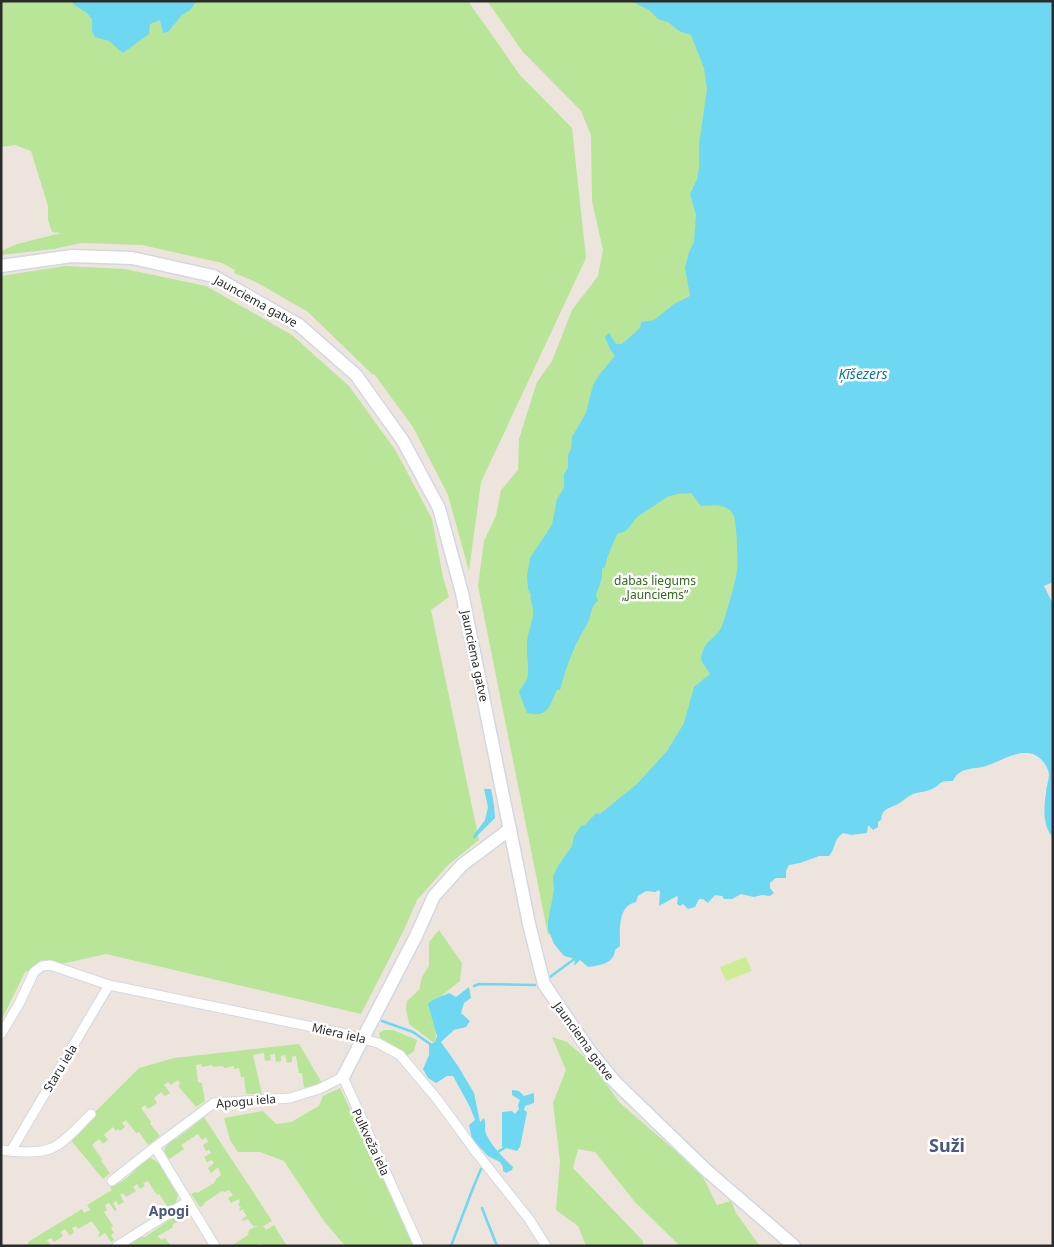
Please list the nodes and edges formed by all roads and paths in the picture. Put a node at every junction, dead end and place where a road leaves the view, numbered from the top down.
1 (1, 266) edge
2 (510, 829) junction
3 (109, 985) junction
4 (1, 1034) edge
5 (363, 1038) junction
6 (343, 1078) junction
7 (91, 1114) dead end
8 (155, 1146) junction
9 (6, 1151) edge
10 (112, 1181) dead end
11 (187, 1202) junction
12 (117, 1246) edge
13 (215, 1246) edge
14 (419, 1246) edge
15 (546, 1246) edge
16 (794, 1246) edge

1 - 2 main road, Jaunciema gatve
2 - 5 main road
2 - 16 main road, Jaunciema gatve
3 - 4 street, Miera iela
3 - 5 street, Miera iela
3 - 9 street, Staru iela
5 - 6 main road
5 - 15 street, Miera iela
6 - 8 street, Apogu iela
6 - 14 street, Pulkveža iela
7 - 9 street
8 - 10 street, Apogu iela
8 - 11 street
11 - 12 street
11 - 13 street

